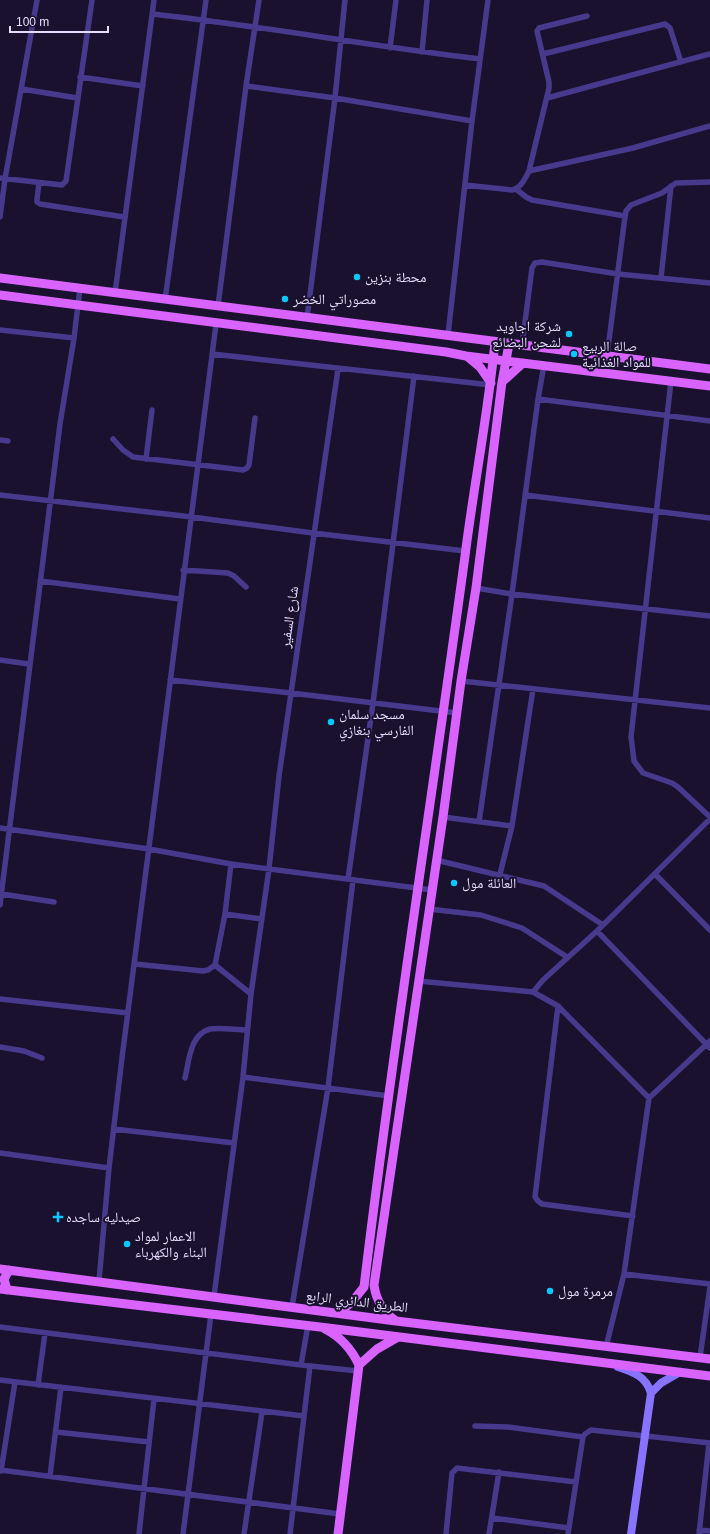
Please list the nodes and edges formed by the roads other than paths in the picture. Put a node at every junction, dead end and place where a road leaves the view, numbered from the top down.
1 (37, 0) edge
2 (92, 0) edge
3 (154, 0) edge
4 (206, 0) edge
5 (259, 0) edge
6 (345, 0) edge
7 (396, 0) edge
8 (427, 0) edge
9 (488, 0) edge
10 (153, 14) junction
11 (586, 16) dead end
12 (204, 19) junction
13 (254, 27) junction
14 (341, 40) junction
15 (390, 48) junction
16 (422, 52) junction
17 (543, 54) junction
18 (710, 54) edge
19 (480, 59) junction
20 (681, 62) junction
21 (80, 77) junction
22 (143, 86) junction
23 (246, 86) junction
24 (22, 89) junction
25 (77, 98) junction
26 (335, 98) junction
27 (547, 98) junction
28 (472, 121) junction
29 (710, 126) edge
30 (529, 171) junction
31 (3, 178) edge
32 (710, 182) edge
33 (39, 183) junction
34 (465, 185) junction
35 (671, 186) junction
36 (516, 189) junction
37 (625, 216) junction
38 (0, 217) edge
39 (124, 217) junction
40 (618, 274) junction
41 (0, 278) edge
42 (661, 278) junction
43 (710, 283) edge
44 (80, 288) junction
45 (115, 293) junction
46 (0, 295) edge
47 (165, 300) junction
48 (77, 305) junction
49 (218, 306) junction
50 (307, 318) junction
51 (216, 324) junction
52 (0, 330) edge
53 (448, 335) junction
54 (74, 338) junction
55 (495, 342) junction
56 (509, 344) junction
57 (522, 345) junction
58 (212, 354) junction
59 (466, 356) junction
60 (607, 356) junction
61 (493, 359) junction
62 (506, 361) junction
63 (523, 363) junction
64 (544, 365) junction
65 (338, 369) junction
66 (710, 369) edge
67 (414, 376) junction
68 (671, 381) junction
69 (502, 382) junction
70 (491, 384) junction
71 (710, 386) edge
72 (538, 399) junction
73 (152, 410) dead end
74 (666, 415) junction
75 (255, 418) dead end
76 (710, 421) edge
77 (113, 439) dead end
78 (0, 440) edge
79 (8, 441) dead end
80 (146, 459) junction
81 (198, 464) junction
82 (475, 489) junction
83 (489, 491) junction
84 (0, 495) edge
85 (525, 495) junction
86 (50, 502) junction
87 (656, 511) junction
88 (192, 517) junction
89 (710, 518) edge
90 (313, 533) junction
91 (394, 543) junction
92 (465, 551) junction
93 (183, 570) junction
94 (40, 581) junction
95 (246, 587) dead end
96 (476, 588) junction
97 (512, 594) junction
98 (180, 599) junction
99 (645, 610) junction
100 (710, 616) edge
101 (0, 660) edge
102 (29, 664) junction
103 (170, 680) junction
104 (461, 681) junction
105 (499, 685) junction
106 (533, 688) junction
107 (291, 693) junction
108 (635, 699) junction
109 (373, 704) junction
110 (710, 708) edge
111 (443, 712) junction
112 (456, 713) junction
113 (433, 782) junction
114 (448, 784) junction
115 (443, 817) junction
116 (710, 818) edge
117 (479, 822) junction
118 (512, 826) junction
119 (0, 828) edge
120 (8, 830) junction
121 (149, 849) junction
122 (436, 860) junction
123 (231, 864) junction
124 (269, 869) junction
125 (500, 874) junction
126 (655, 874) junction
127 (350, 880) junction
128 (418, 888) junction
129 (432, 890) junction
130 (1, 897) edge
131 (54, 902) dead end
132 (0, 905) edge
133 (429, 909) junction
134 (225, 914) junction
135 (262, 919) junction
136 (603, 925) junction
137 (710, 930) edge
138 (597, 931) junction
139 (567, 957) junction
140 (134, 964) junction
141 (214, 965) junction
142 (418, 981) junction
143 (532, 992) junction
144 (251, 994) junction
145 (0, 999) edge
146 (558, 1006) junction
147 (128, 1013) junction
148 (247, 1030) junction
149 (709, 1045) edge
150 (0, 1047) edge
151 (42, 1058) dead end
152 (243, 1077) junction
153 (184, 1078) dead end
154 (328, 1088) junction
155 (389, 1096) junction
156 (650, 1098) junction
157 (114, 1129) junction
158 (234, 1143) junction
159 (0, 1154) edge
160 (109, 1168) junction
161 (633, 1216) junction
162 (5, 1270) edge
163 (624, 1274) junction
164 (99, 1281) junction
165 (710, 1285) edge
166 (3, 1289) edge
167 (214, 1296) junction
168 (292, 1307) junction
169 (338, 1313) junction
170 (211, 1314) junction
171 (396, 1321) junction
172 (308, 1325) junction
173 (0, 1327) edge
174 (320, 1327) junction
175 (45, 1333) junction
176 (398, 1337) junction
177 (606, 1347) junction
178 (206, 1353) junction
179 (696, 1357) junction
180 (710, 1359) edge
181 (609, 1363) junction
182 (301, 1365) junction
183 (310, 1366) junction
184 (359, 1368) junction
185 (680, 1372) junction
186 (691, 1374) junction
187 (710, 1376) edge
188 (0, 1380) edge
189 (15, 1382) junction
190 (38, 1385) junction
191 (61, 1387) junction
192 (651, 1393) junction
193 (154, 1399) junction
194 (200, 1403) junction
195 (262, 1412) junction
196 (304, 1416) junction
197 (0, 1425) edge
198 (8, 1426) junction
199 (475, 1426) dead end
200 (56, 1432) junction
201 (583, 1437) junction
202 (644, 1437) junction
203 (149, 1442) junction
204 (710, 1443) edge
205 (1, 1470) edge
206 (500, 1472) junction
207 (50, 1476) junction
208 (576, 1482) junction
209 (144, 1489) junction
210 (188, 1494) junction
211 (248, 1502) junction
212 (293, 1508) junction
213 (340, 1514) junction
214 (492, 1518) junction
215 (569, 1531) edge
216 (699, 1532) edge
217 (710, 1532) edge
218 (139, 1534) edge
219 (183, 1534) edge
220 (244, 1534) edge
221 (290, 1534) edge
222 (338, 1534) edge
223 (446, 1534) edge
224 (489, 1534) edge
225 (632, 1534) edge

1 - 24 street
2 - 21 street
3 - 10 street
4 - 12 street
5 - 13 street
6 - 14 street
7 - 15 street
8 - 16 street
9 - 19 street
10 - 12 street
10 - 22 street
11 - 17 street
12 - 13 street
12 - 47 street
13 - 14 street
13 - 23 street
14 - 15 street
14 - 26 street
15 - 16 street
16 - 19 street
17 - 20 street
17 - 27 street
18 - 20 street
19 - 28 street
20 - 27 street
21 - 22 street
21 - 25 street
22 - 39 street
23 - 26 street
23 - 49 street
24 - 25 street
24 - 31 street
25 - 33 street
26 - 28 street
26 - 50 street
27 - 30 street
28 - 34 street
29 - 30 street
30 - 36 street
31 - 33 street
31 - 38 street
32 - 35 street
33 - 39 street
34 - 36 street
34 - 53 street
35 - 37 street
35 - 42 street
36 - 37 street
37 - 40 street
39 - 45 street
40 - 42 street
40 - 57 street
40 - 60 street
41 - 44 main road
42 - 43 street
44 - 45 main road
44 - 48 street
45 - 47 main road
46 - 48 main road
47 - 49 main road
48 - 51 main road
48 - 54 street
49 - 50 main road
50 - 53 main road
51 - 58 street
51 - 59 main road
52 - 54 street
53 - 55 main road
54 - 86 street
55 - 56 main road
55 - 61 main road
56 - 57 main road
56 - 62 main road
57 - 60 main road
58 - 65 street
58 - 81 street
59 - 61 main road
59 - 70 main road
60 - 66 main road
61 - 62 main road
61 - 70 main road
62 - 63 main road
62 - 69 main road
63 - 64 main road
63 - 69 main road
64 - 68 main road
64 - 72 street
65 - 67 street
65 - 90 street, شارع السفير
67 - 70 street
67 - 91 street
68 - 71 main road
68 - 74 street
69 - 83 main road
70 - 82 main road
72 - 74 street
72 - 85 street
73 - 80 street
74 - 76 street
74 - 87 street
75 - 81 street
77 - 80 street
78 - 79 street
80 - 81 street
81 - 88 street
82 - 83 main road
82 - 92 main road
83 - 96 main road
84 - 86 street
85 - 87 street
85 - 97 street
86 - 88 street
86 - 94 street
87 - 89 street
87 - 99 street
88 - 90 street
88 - 93 street
90 - 91 street
90 - 107 street, شارع السفير
91 - 92 street
91 - 109 street
92 - 111 main road
93 - 95 street
93 - 98 street
94 - 98 street
94 - 102 street
96 - 97 street
96 - 104 main road
97 - 99 street
97 - 105 street
98 - 103 street
99 - 100 street
99 - 108 street
101 - 102 street
102 - 120 street
103 - 107 street
103 - 121 street
104 - 105 street
104 - 112 main road
105 - 106 street
105 - 117 street
106 - 108 street
106 - 118 street
107 - 109 street
107 - 124 street, شارع السفير
108 - 110 street
108 - 116 street
109 - 111 street
109 - 127 street
111 - 112 street
111 - 113 main road
112 - 114 main road
113 - 114 main road
113 - 128 main road
114 - 115 main road
115 - 117 street
115 - 122 main road
116 - 126 street
117 - 118 street
118 - 125 street
119 - 120 street
120 - 121 street
120 - 130 street
121 - 123 street
121 - 140 street
122 - 125 street
122 - 129 main road
123 - 124 street
123 - 134 street
124 - 127 street
124 - 135 street, شارع السفير
125 - 136 street
126 - 136 street
126 - 137 street
127 - 128 street
127 - 154 street
128 - 129 street
128 - 155 main road
129 - 133 main road
130 - 131 street
130 - 132 street
133 - 139 street
133 - 142 main road
134 - 135 street
134 - 141 street
135 - 144 street, شارع السفير
136 - 138 street
138 - 139 street
138 - 149 street
139 - 143 street
140 - 141 street
140 - 147 street
141 - 144 street
142 - 143 street
142 - 171 main road
143 - 146 street
144 - 148 street, شارع السفير
145 - 147 street
146 - 156 street
146 - 161 street
147 - 157 street
148 - 152 street, شارع السفير
148 - 153 street
149 - 156 street
150 - 151 street
152 - 154 street
152 - 158 street, شارع السفير
154 - 155 street
154 - 168 street
155 - 169 main road
156 - 161 street
157 - 158 street
157 - 160 street
158 - 167 street, شارع السفير
159 - 160 street
160 - 164 street
161 - 163 street
162 - 164 main road, الطريق الدائري الرابع
162 - 166 main road
163 - 165 street
163 - 177 street
164 - 167 main road, الطريق الدائري الرابع
165 - 179 street
166 - 170 main road
167 - 168 main road, الطريق الدائري الرابع
168 - 169 main road, الطريق الدائري الرابع
169 - 171 main road, الطريق الدائري الرابع
170 - 172 main road
170 - 178 street
171 - 177 main road, الطريق الدائري الرابع
172 - 174 main road
172 - 182 street
173 - 175 street
174 - 176 main road
174 - 184 main road
175 - 178 street
175 - 190 street
176 - 181 main road
176 - 184 main road
177 - 179 main road, الطريق الدائري الرابع
178 - 182 street
178 - 194 street
179 - 180 main road, الطريق الدائري الرابع
179 - 186 main road
181 - 185 main road
181 - 192 street
182 - 183 street
183 - 184 street
183 - 196 street
184 - 213 main road
185 - 186 main road
185 - 192 street
186 - 187 main road
188 - 189 street
189 - 190 street
189 - 198 street
190 - 191 street
191 - 193 street
191 - 200 street
192 - 202 street
193 - 194 street
193 - 203 street
194 - 195 street
194 - 210 street
195 - 196 street
195 - 211 street
196 - 212 street
197 - 198 street
198 - 205 street
199 - 201 street
200 - 203 street
200 - 207 street
201 - 202 street
201 - 208 street
202 - 204 street
202 - 225 street
203 - 209 street
204 - 216 street
205 - 207 street
206 - 208 street
206 - 214 street
206 - 223 street
207 - 209 street
208 - 215 street
209 - 210 street
209 - 218 street
210 - 211 street
210 - 219 street
211 - 212 street
211 - 220 street
212 - 213 street
212 - 221 street
213 - 222 main road
214 - 215 street
214 - 224 street
216 - 217 street

